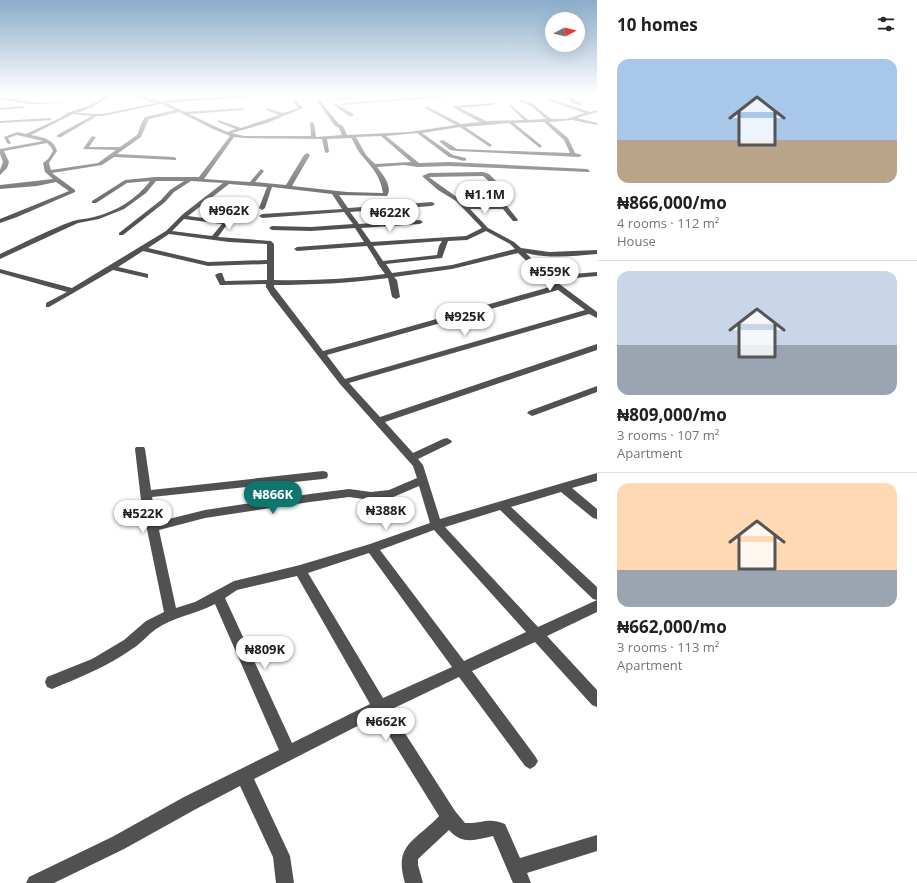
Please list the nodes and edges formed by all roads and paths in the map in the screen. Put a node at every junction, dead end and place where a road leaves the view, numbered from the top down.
1 (10, 136) edge
2 (26, 136) edge
3 (139, 136) edge
4 (232, 136) edge
5 (263, 136) edge
6 (343, 136) edge
7 (353, 136) edge
8 (384, 136) edge
9 (424, 136) edge
10 (434, 136) edge
11 (478, 136) edge
12 (527, 136) edge
13 (563, 136) edge
14 (94, 137) dead end
15 (307, 138) junction
16 (314, 138) joint
17 (324, 138) junction
18 (48, 141) junction
19 (9, 143) dead end
20 (304, 143) dead end
21 (490, 146) dead end
22 (540, 147) dead end
23 (121, 149) junction
24 (0, 150) edge
25 (327, 152) dead end
26 (112, 155) junction
27 (308, 155) dead end
28 (573, 155) junction
29 (579, 155) dead end
30 (451, 156) junction
31 (174, 159) dead end
32 (417, 164) junction
33 (449, 164) junction
34 (578, 165) dead end
35 (374, 166) junction
36 (486, 166) junction
37 (261, 171) dead end
38 (587, 171) dead end
39 (48, 172) junction
40 (0, 173) edge
41 (483, 174) junction
42 (430, 175) junction
43 (155, 179) junction
44 (201, 179) junction
45 (58, 180) junction
46 (189, 180) junction
47 (227, 183) junction
48 (251, 184) junction
49 (270, 186) junction
50 (0, 187) edge
51 (288, 187) junction
52 (334, 192) junction
53 (506, 194) dead end
54 (94, 202) dead end
55 (432, 204) dead end
56 (465, 207) junction
57 (262, 208) dead end
58 (346, 211) junction
59 (183, 216) junction
60 (262, 216) dead end
61 (515, 220) dead end
62 (0, 221) edge
63 (420, 222) dead end
64 (357, 227) junction
65 (272, 228) dead end
66 (486, 229) junction
67 (168, 232) junction
68 (121, 234) dead end
69 (214, 238) junction
70 (446, 239) junction
71 (368, 244) junction
72 (142, 249) junction
73 (297, 249) dead end
74 (520, 250) junction
75 (597, 252) edge
76 (0, 257) edge
77 (271, 262) junction
78 (380, 264) junction
79 (113, 268) junction
80 (0, 271) edge
81 (597, 274) edge
82 (219, 275) dead end
83 (145, 276) dead end
84 (389, 276) junction
85 (547, 278) junction
86 (270, 282) junction
87 (559, 287) junction
88 (73, 291) junction
89 (396, 297) dead end
90 (49, 305) dead end
91 (593, 313) edge
92 (597, 347) edge
93 (321, 354) junction
94 (343, 382) junction
95 (597, 389) edge
96 (532, 413) dead end
97 (378, 421) junction
98 (448, 441) dead end
99 (140, 449) dead end
100 (410, 458) junction
101 (323, 474) dead end
102 (597, 477) edge
103 (422, 480) junction
104 (564, 488) junction
105 (147, 494) junction
106 (503, 506) junction
107 (597, 515) edge
108 (436, 525) junction
109 (153, 527) junction
110 (372, 548) junction
111 (300, 570) junction
112 (597, 595) edge
113 (218, 596) junction
114 (597, 606) edge
115 (171, 615) junction
116 (537, 634) junction
117 (463, 669) junction
118 (52, 682) dead end
119 (597, 700) edge
120 (380, 707) junction
121 (289, 754) junction
122 (530, 761) dead end
123 (244, 776) junction
124 (449, 817) junction
125 (597, 843) edge
126 (519, 876) edge
127 (35, 883) edge
128 (285, 883) edge
129 (414, 883) edge

1 - 19 street
2 - 18 street
3 - 23 street
4 - 44 street
5 - 15 street
6 - 17 street
7 - 35 street
8 - 32 street
9 - 30 street
10 - 28 street
11 - 21 street
12 - 22 street
13 - 28 street
14 - 23 street
15 - 16 street
15 - 20 street
16 - 17 street
17 - 25 street
18 - 24 street
18 - 39 street
23 - 26 street
24 - 40 street
26 - 31 street
26 - 39 street
27 - 51 street
28 - 29 street
30 - 33 street
30 - 34 street
32 - 33 street
32 - 35 street
32 - 42 street
33 - 36 street
35 - 52 street
36 - 38 street
36 - 41 street
37 - 48 street
39 - 45 street
41 - 42 street
41 - 53 street
42 - 56 street
43 - 46 street
43 - 54 street
43 - 76 street
44 - 46 street
44 - 47 street
45 - 50 street
45 - 62 street
46 - 68 street
47 - 48 street
47 - 59 street
48 - 49 street
49 - 51 street
49 - 57 street
51 - 52 street
52 - 58 street
55 - 58 street
56 - 61 street
56 - 66 street
58 - 60 street
58 - 64 street
59 - 67 street
59 - 69 street
63 - 64 street
64 - 65 street
64 - 71 street
66 - 70 street
66 - 74 street
67 - 69 street
67 - 72 street
69 - 77 street
70 - 71 street
70 - 78 street
71 - 73 street
71 - 78 street
72 - 77 street
72 - 79 street
74 - 75 street
74 - 84 street
74 - 85 street
77 - 86 street
78 - 84 street
79 - 83 street
79 - 88 street
80 - 88 street
81 - 85 street
82 - 86 street
84 - 86 street
84 - 89 street
85 - 87 street
86 - 93 street
87 - 91 street
87 - 93 street
88 - 90 street
91 - 94 street
92 - 97 street
93 - 94 street
94 - 97 street
95 - 96 street
97 - 100 street
98 - 100 street
99 - 105 street
100 - 103 street
101 - 105 street
102 - 104 street
103 - 108 street
103 - 109 street
104 - 106 street
104 - 107 street
105 - 109 street
106 - 108 street
106 - 112 street
108 - 110 street
108 - 116 street
109 - 115 street
110 - 111 street
110 - 117 street
111 - 113 street
111 - 120 street
113 - 115 street
113 - 121 street
114 - 116 street
115 - 118 street
116 - 117 street
116 - 119 street
117 - 120 street
117 - 122 street
120 - 121 street
120 - 124 street
121 - 123 street
123 - 127 street
123 - 128 street
124 - 126 street
124 - 129 street
125 - 126 street

